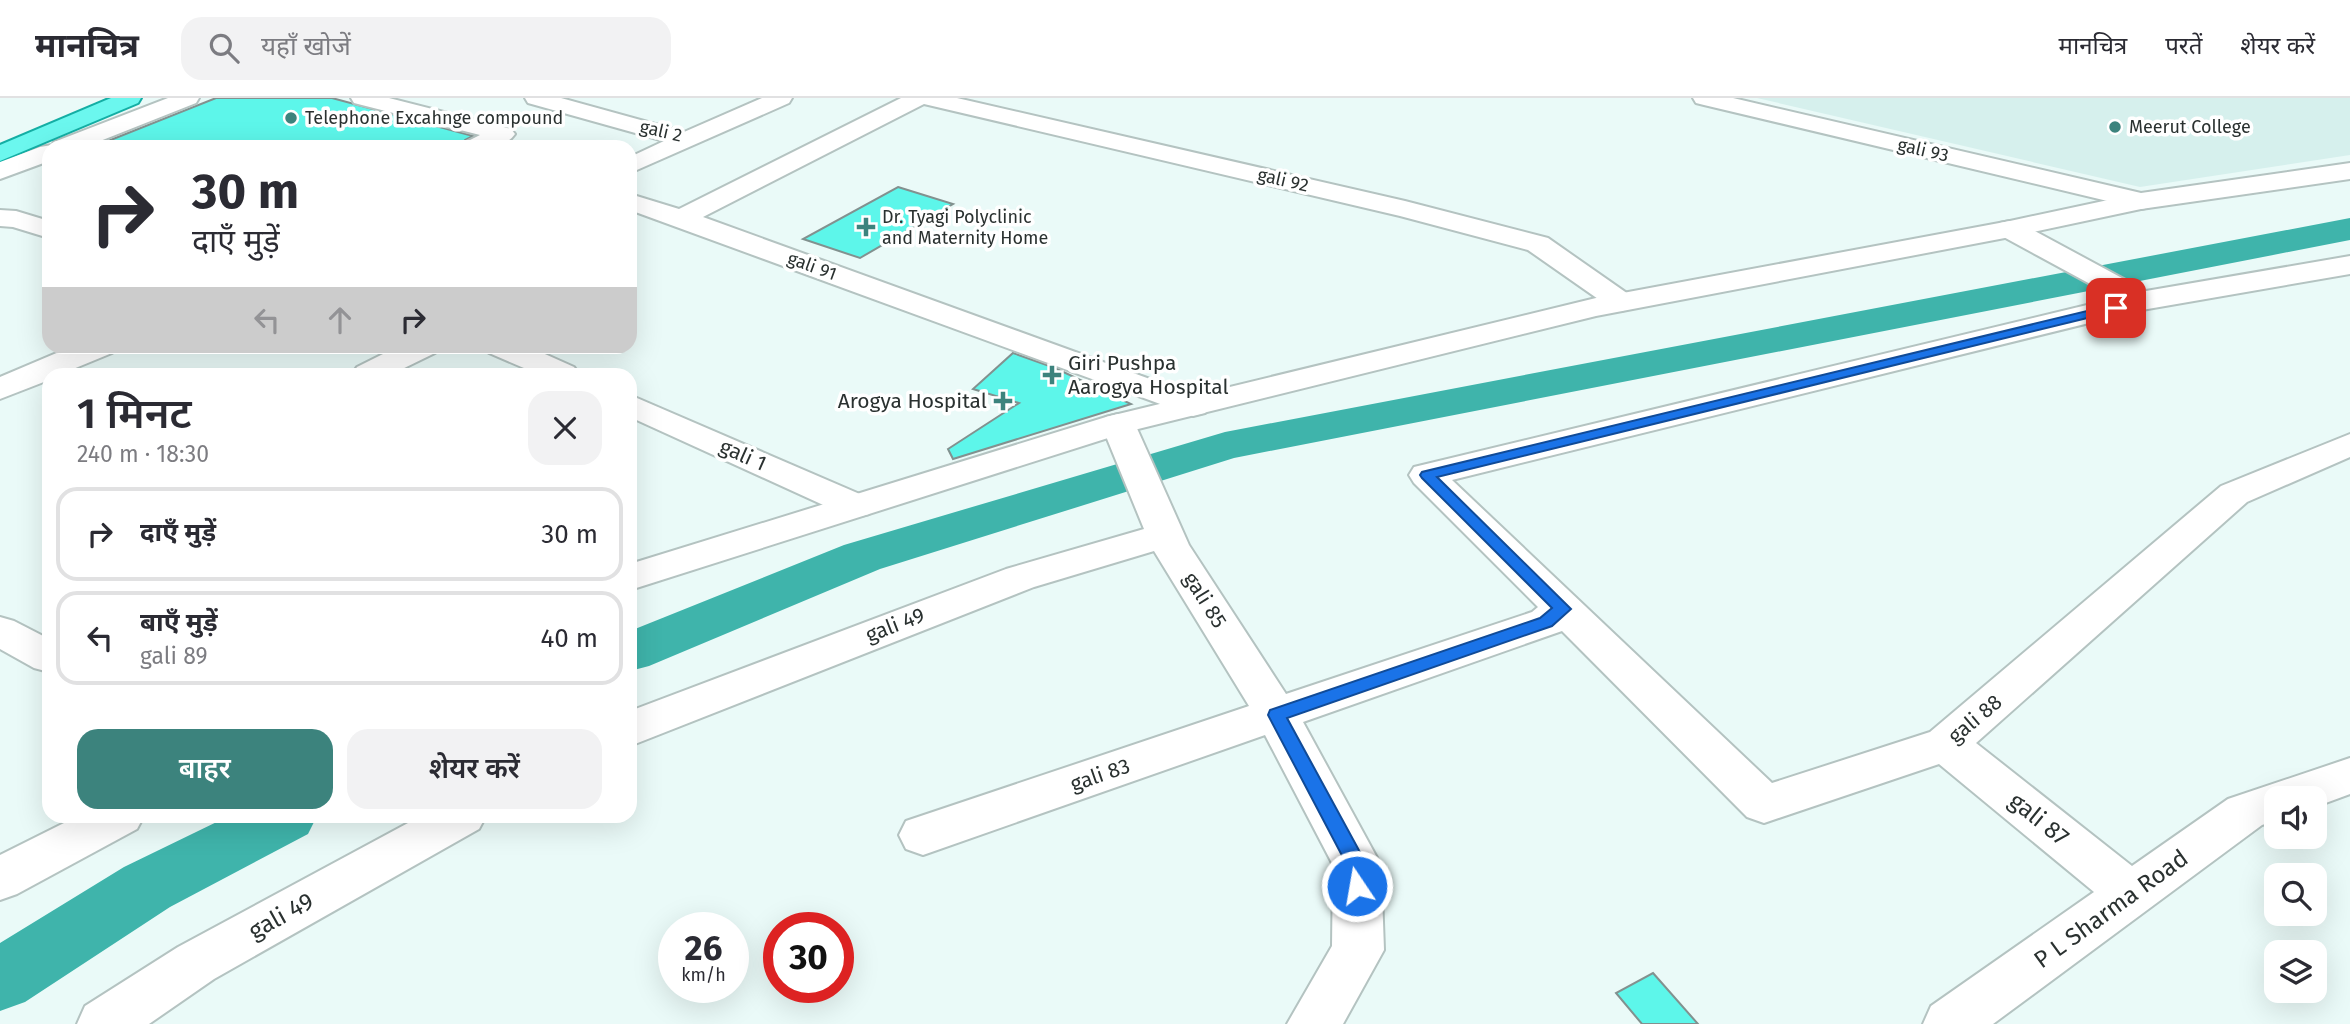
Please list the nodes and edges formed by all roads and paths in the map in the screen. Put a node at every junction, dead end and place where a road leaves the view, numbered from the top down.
1 (130, 98) edge
2 (188, 98) edge
3 (362, 98) edge
4 (536, 98) edge
5 (781, 98) edge
6 (919, 98) edge
7 (928, 98) edge
8 (1704, 98) edge
9 (81, 140) edge
10 (490, 140) edge
11 (686, 140) junction
12 (4, 151) edge
13 (42, 155) edge
14 (637, 163) edge
15 (2350, 171) edge
16 (0, 172) edge
17 (2141, 201) junction
18 (637, 204) edge
19 (0, 218) edge
20 (681, 218) junction
21 (42, 228) edge
22 (2010, 229) junction
23 (2350, 265) edge
24 (2142, 301) junction
25 (1621, 302) junction
26 (82, 354) edge
27 (408, 354) edge
28 (518, 354) edge
29 (49, 368) edge
30 (380, 368) edge
31 (550, 368) edge
32 (42, 371) edge
33 (0, 389) edge
34 (1193, 406) junction
35 (637, 408) edge
36 (1120, 428) junction
37 (2350, 444) edge
38 (856, 506) junction
39 (1166, 535) junction
40 (637, 575) edge
41 (1562, 609) junction
42 (0, 631) edge
43 (42, 653) edge
44 (1277, 715) junction
45 (637, 726) edge
46 (1946, 744) junction
47 (2350, 776) edge
48 (2321, 786) edge
49 (2264, 805) edge
50 (107, 823) edge
51 (449, 823) edge
52 (923, 835) dead end
53 (0, 879) edge
54 (2132, 894) junction
55 (104, 1024) edge
56 (1314, 1024) edge
57 (1950, 1024) edge

1 - 12 main road
2 - 9 street
3 - 10 street
4 - 11 street, gali 2
5 - 11 street, gali 2
6 - 20 street
7 - 25 street, gali 92
8 - 17 street, gali 93
11 - 14 street
13 - 16 street
15 - 17 street
17 - 22 street
18 - 20 street, gali 91
19 - 21 street
20 - 34 street, gali 91
22 - 24 street
22 - 25 street
23 - 24 street
24 - 41 street
25 - 34 street
26 - 29 street
27 - 30 street
28 - 31 street
32 - 33 street
34 - 36 street
35 - 38 street, gali 1
36 - 38 street
36 - 39 street, gali 85
37 - 46 street, gali 88
38 - 40 street
39 - 44 street, gali 85
39 - 45 street, gali 49
41 - 44 street, gali 83
41 - 46 street, gali 88
42 - 43 street
44 - 52 street, gali 83
44 - 56 street, gali 85
46 - 54 street, gali 87
47 - 48 street
49 - 54 street, P L Sharma Road
50 - 53 street
51 - 55 street, gali 49
54 - 57 street, P L Sharma Road

